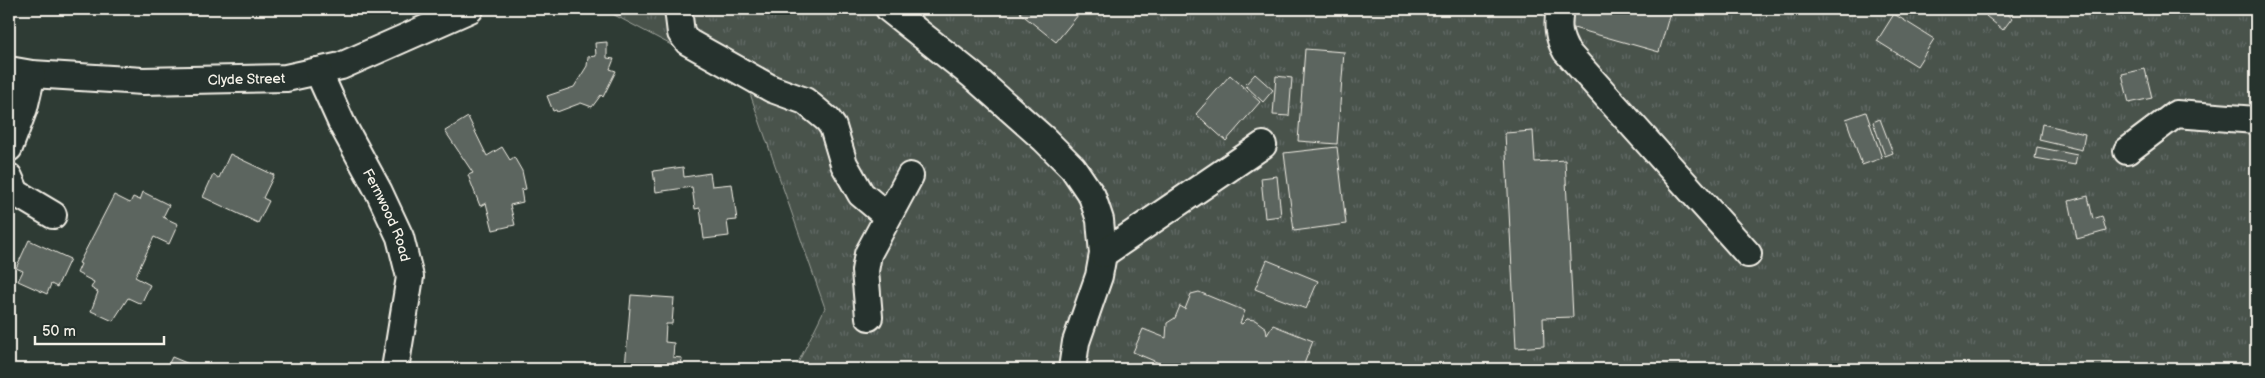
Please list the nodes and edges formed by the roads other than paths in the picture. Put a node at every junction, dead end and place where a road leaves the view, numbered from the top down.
1 (470, 9) edge
2 (678, 9) edge
3 (889, 9) edge
4 (1560, 9) edge
5 (318, 71) junction
6 (16, 73) edge
7 (2256, 120) edge
8 (1264, 145) dead end
9 (9, 148) edge
10 (2127, 150) dead end
11 (910, 176) dead end
12 (9, 177) edge
13 (53, 215) dead end
14 (888, 216) junction
15 (1103, 254) junction
16 (1748, 254) dead end
17 (869, 316) dead end
18 (395, 369) edge
19 (1072, 369) edge

1 - 5 street, Clyde Street
2 - 14 street
3 - 15 street
4 - 16 street
5 - 6 street, Clyde Street
5 - 18 street, Fernwood Road
6 - 9 street
7 - 10 street
8 - 15 street
11 - 14 street
12 - 13 street
14 - 17 street
15 - 19 street

